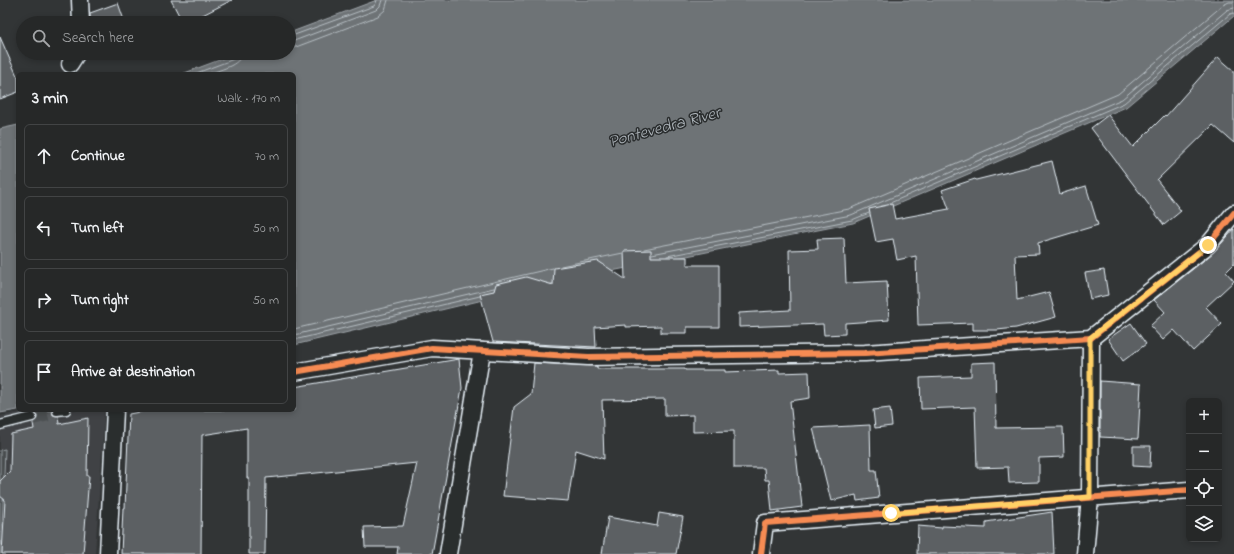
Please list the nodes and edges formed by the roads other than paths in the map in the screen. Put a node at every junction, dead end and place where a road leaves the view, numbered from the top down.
1 (80, 0) edge
2 (81, 16) edge
3 (1234, 213) edge
4 (1090, 338) junction
5 (482, 351) junction
6 (296, 372) edge
7 (115, 412) edge
8 (32, 417) tunnel mouth
9 (0, 425) edge
10 (1186, 490) edge
11 (1090, 497) junction
12 (108, 554) edge
13 (448, 554) edge
14 (761, 554) edge
15 (1085, 554) edge

1 - 2 street
3 - 4 street
4 - 5 street
4 - 11 street
5 - 6 street
5 - 13 street
7 - 12 street
8 - 9 lane
10 - 11 street
11 - 14 street
11 - 15 street

